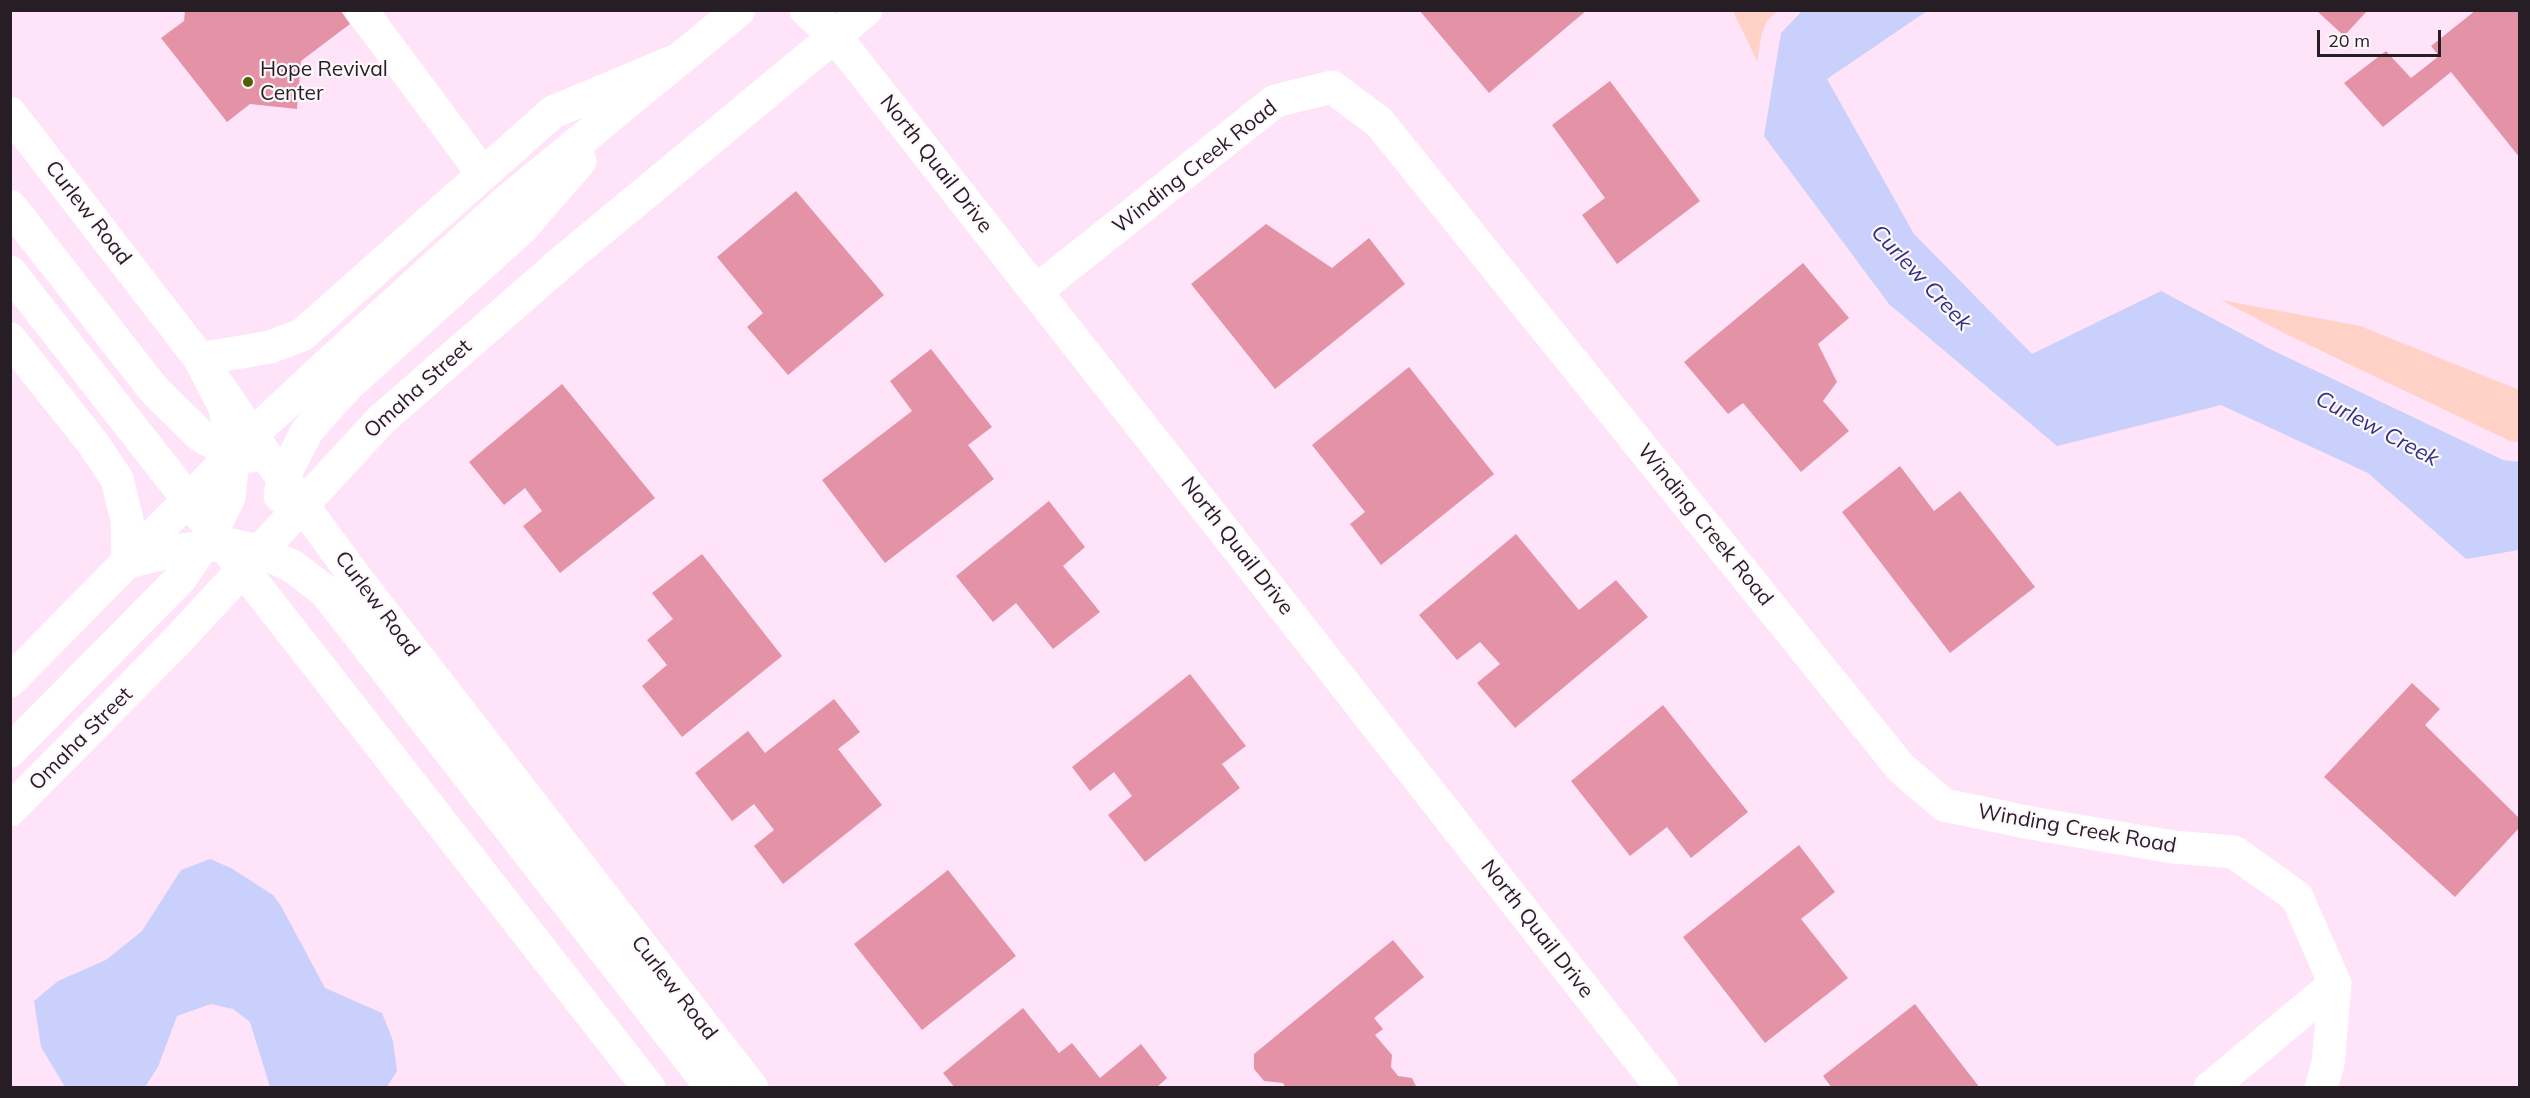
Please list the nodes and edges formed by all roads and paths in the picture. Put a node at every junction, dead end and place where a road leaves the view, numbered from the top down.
1 (361, 10) edge
2 (739, 10) edge
3 (806, 10) edge
4 (866, 10) edge
5 (834, 35) junction
6 (680, 59) junction
7 (638, 94) junction
8 (10, 113) edge
9 (483, 174) junction
10 (10, 206) edge
11 (10, 272) edge
12 (1036, 291) junction
13 (10, 339) edge
14 (200, 359) junction
15 (381, 420) junction
16 (273, 464) junction
17 (189, 500) junction
18 (214, 540) junction
19 (263, 554) junction
20 (128, 562) junction
21 (10, 681) edge
22 (10, 751) edge
23 (10, 810) edge
24 (2335, 984) junction
25 (649, 1088) edge
26 (712, 1088) edge
27 (752, 1088) edge
28 (1662, 1088) edge
29 (2210, 1088) edge
30 (2321, 1088) edge

1 - 9 main road
2 - 6 main road, Omaha Street
3 - 5 main road, North Quail Drive
4 - 5 main road, Omaha Street
5 - 12 main road, North Quail Drive
5 - 15 main road, Omaha Street
6 - 7 main road, Omaha Street
6 - 9 main road
7 - 16 main road
7 - 16 main road, Omaha Street
8 - 14 main road, Curlew Road
9 - 14 main road
10 - 16 main road
11 - 17 main road
12 - 24 main road, Winding Creek Road
12 - 28 main road, North Quail Drive
13 - 20 main road
14 - 16 main road, Curlew Road
15 - 16 main road, Omaha Street
15 - 16 main road
16 - 17 main road, Omaha Street
16 - 18 main road
16 - 19 main road, Omaha Street
16 - 27 main road, Curlew Road
17 - 18 main road
17 - 20 main road, Omaha Street
18 - 19 main road
18 - 20 main road
18 - 22 main road
19 - 23 main road, Omaha Street
19 - 25 main road
19 - 26 main road
20 - 21 main road, Omaha Street
24 - 29 main road
24 - 30 main road, Winding Creek Road

